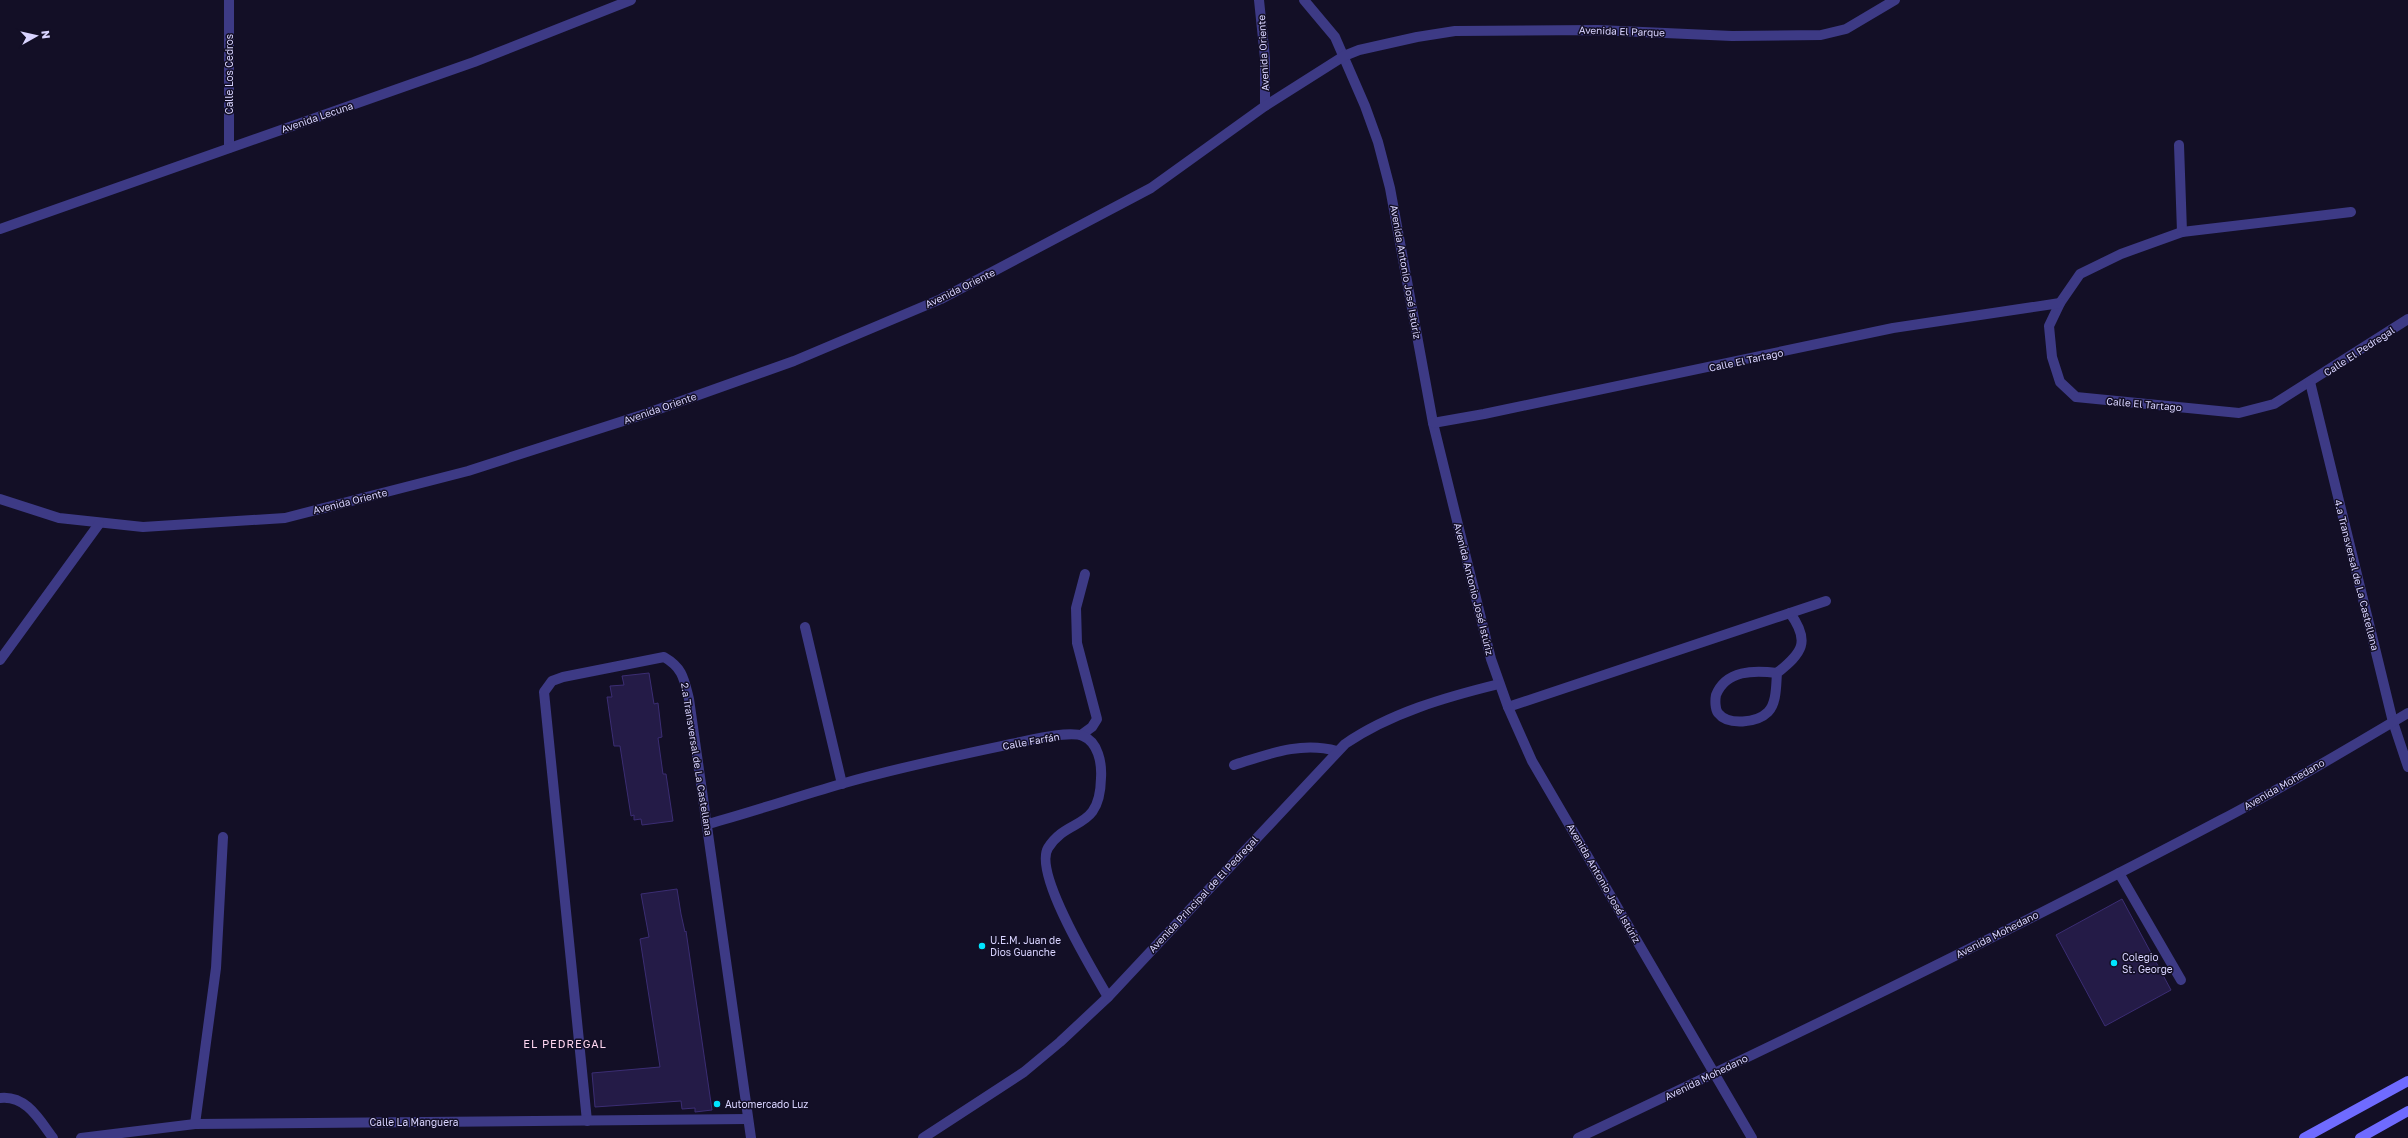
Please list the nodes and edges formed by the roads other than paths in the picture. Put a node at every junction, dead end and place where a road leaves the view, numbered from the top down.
1 (229, 0) edge
2 (631, 0) edge
3 (1259, 0) edge
4 (1304, 0) edge
5 (1895, 0) edge
6 (1344, 56) junction
7 (1265, 106) junction
8 (2178, 145) dead end
9 (229, 148) junction
10 (2351, 212) dead end
11 (0, 229) edge
12 (2182, 232) junction
13 (2060, 303) junction
14 (2408, 319) edge
15 (2310, 382) junction
16 (1434, 423) junction
17 (0, 499) edge
18 (100, 524) junction
19 (1085, 574) dead end
20 (1826, 601) dead end
21 (1790, 613) junction
22 (805, 627) dead end
23 (0, 660) edge
24 (1777, 673) junction
25 (1499, 684) junction
26 (1508, 707) junction
27 (2408, 714) edge
28 (2393, 722) junction
29 (1081, 735) junction
30 (1337, 751) junction
31 (1234, 765) dead end
32 (2408, 767) edge
33 (842, 784) junction
34 (708, 824) junction
35 (223, 837) dead end
36 (2119, 872) junction
37 (2181, 980) dead end
38 (1108, 997) junction
39 (1716, 1074) junction
40 (2408, 1081) edge
41 (0, 1098) edge
42 (2408, 1112) edge
43 (748, 1120) junction
44 (587, 1121) junction
45 (195, 1124) junction
46 (53, 1138) edge
47 (81, 1138) edge
48 (750, 1138) edge
49 (924, 1138) edge
50 (1578, 1138) edge
51 (1752, 1138) edge
52 (2304, 1138) edge
53 (2360, 1138) edge

1 - 9 street, Calle Los Cedros
2 - 9 street, Avenida Lecuna
3 - 7 street, Avenida Oriente
4 - 6 street, Avenida Antonio José Istúriz
5 - 6 street, Avenida El Parque
6 - 7 street, Avenida Oriente
6 - 16 street, Avenida Antonio José Istúriz
7 - 18 street, Avenida Oriente
8 - 12 street
9 - 11 street, Avenida Lecuna
10 - 12 street, Calle El Tartago
12 - 13 street, Calle El Tartago
13 - 15 street, Calle El Tartago
13 - 16 street, Calle El Tartago
14 - 15 street, Calle El Pedregal
15 - 28 street, 4.ª Transversal de La Castellana
16 - 25 street, Avenida Antonio José Istúriz
17 - 18 street, Avenida Oriente
18 - 23 street
19 - 29 street
20 - 21 street
21 - 24 street
21 - 26 street
22 - 33 street
24 - 24 street
25 - 26 street, Avenida Antonio José Istúriz
25 - 30 street, Avenida Principal de El Pedregal
26 - 39 street, Avenida Antonio José Istúriz
27 - 28 street, Avenida Mohedano
28 - 32 street, 4.ª Transversal de La Castellana
28 - 36 street, Avenida Mohedano
29 - 33 street, Calle Farfán
29 - 38 street
30 - 31 street
30 - 38 street, Avenida Principal de El Pedregal
33 - 34 street, Calle Farfán
34 - 43 street, 2.ª Transversal de La Castellana
34 - 44 street, 2.ª Transversal de La Castellana
35 - 45 street
36 - 37 street
36 - 39 street, Avenida Mohedano
38 - 49 street, Avenida Principal de El Pedregal
39 - 50 street, Avenida Mohedano
39 - 51 street, Avenida Antonio José Istúriz
40 - 52 street
41 - 46 street
42 - 53 street
43 - 44 street, Calle La Manguera
43 - 48 street, 2.ª Transversal de La Castellana
44 - 45 street, Calle La Manguera
45 - 47 street, Calle La Manguera

